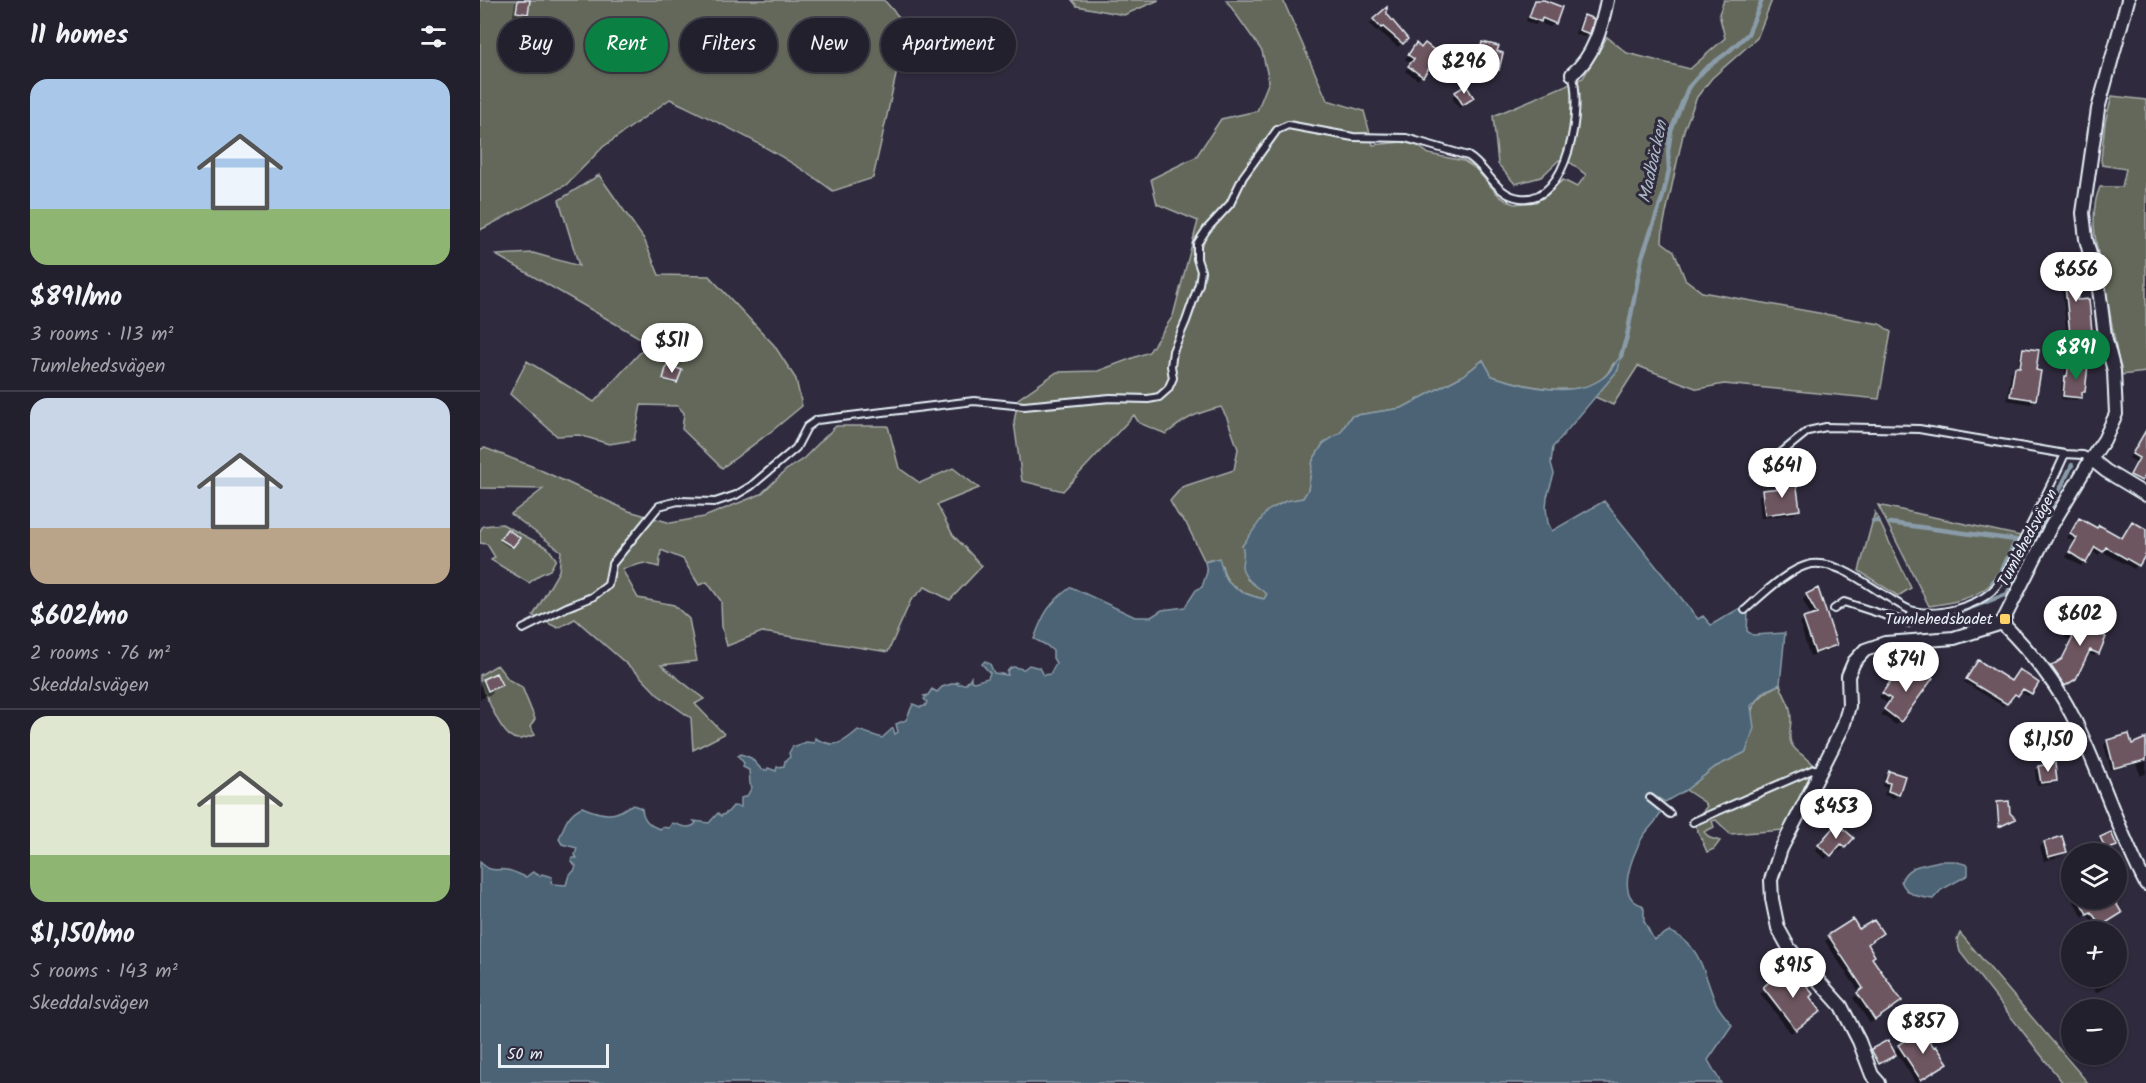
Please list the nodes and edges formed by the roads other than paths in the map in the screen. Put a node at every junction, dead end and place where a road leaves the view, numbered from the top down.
1 (1607, 0) edge
2 (2128, 0) edge
3 (1572, 74) joint
4 (2064, 454) junction
5 (2091, 459) junction
6 (1755, 474) dead end
7 (2146, 495) edge
8 (1834, 609) dead end
9 (1745, 610) dead end
10 (1912, 611) junction
11 (2002, 623) junction
12 (523, 629) dead end
13 (1820, 770) junction
14 (1650, 798) dead end
15 (1670, 814) dead end
16 (1693, 822) dead end
17 (2146, 884) edge
18 (1879, 1083) edge

1 - 3 street
2 - 5 street, Tumlehedsvägen
3 - 12 lane
4 - 5 lane
4 - 6 lane
4 - 10 lane
5 - 7 street
5 - 11 street, Tumlehedsvägen
8 - 10 lane
9 - 10 lane
11 - 13 street
11 - 17 street
13 - 16 lane
13 - 18 street
14 - 15 lane

